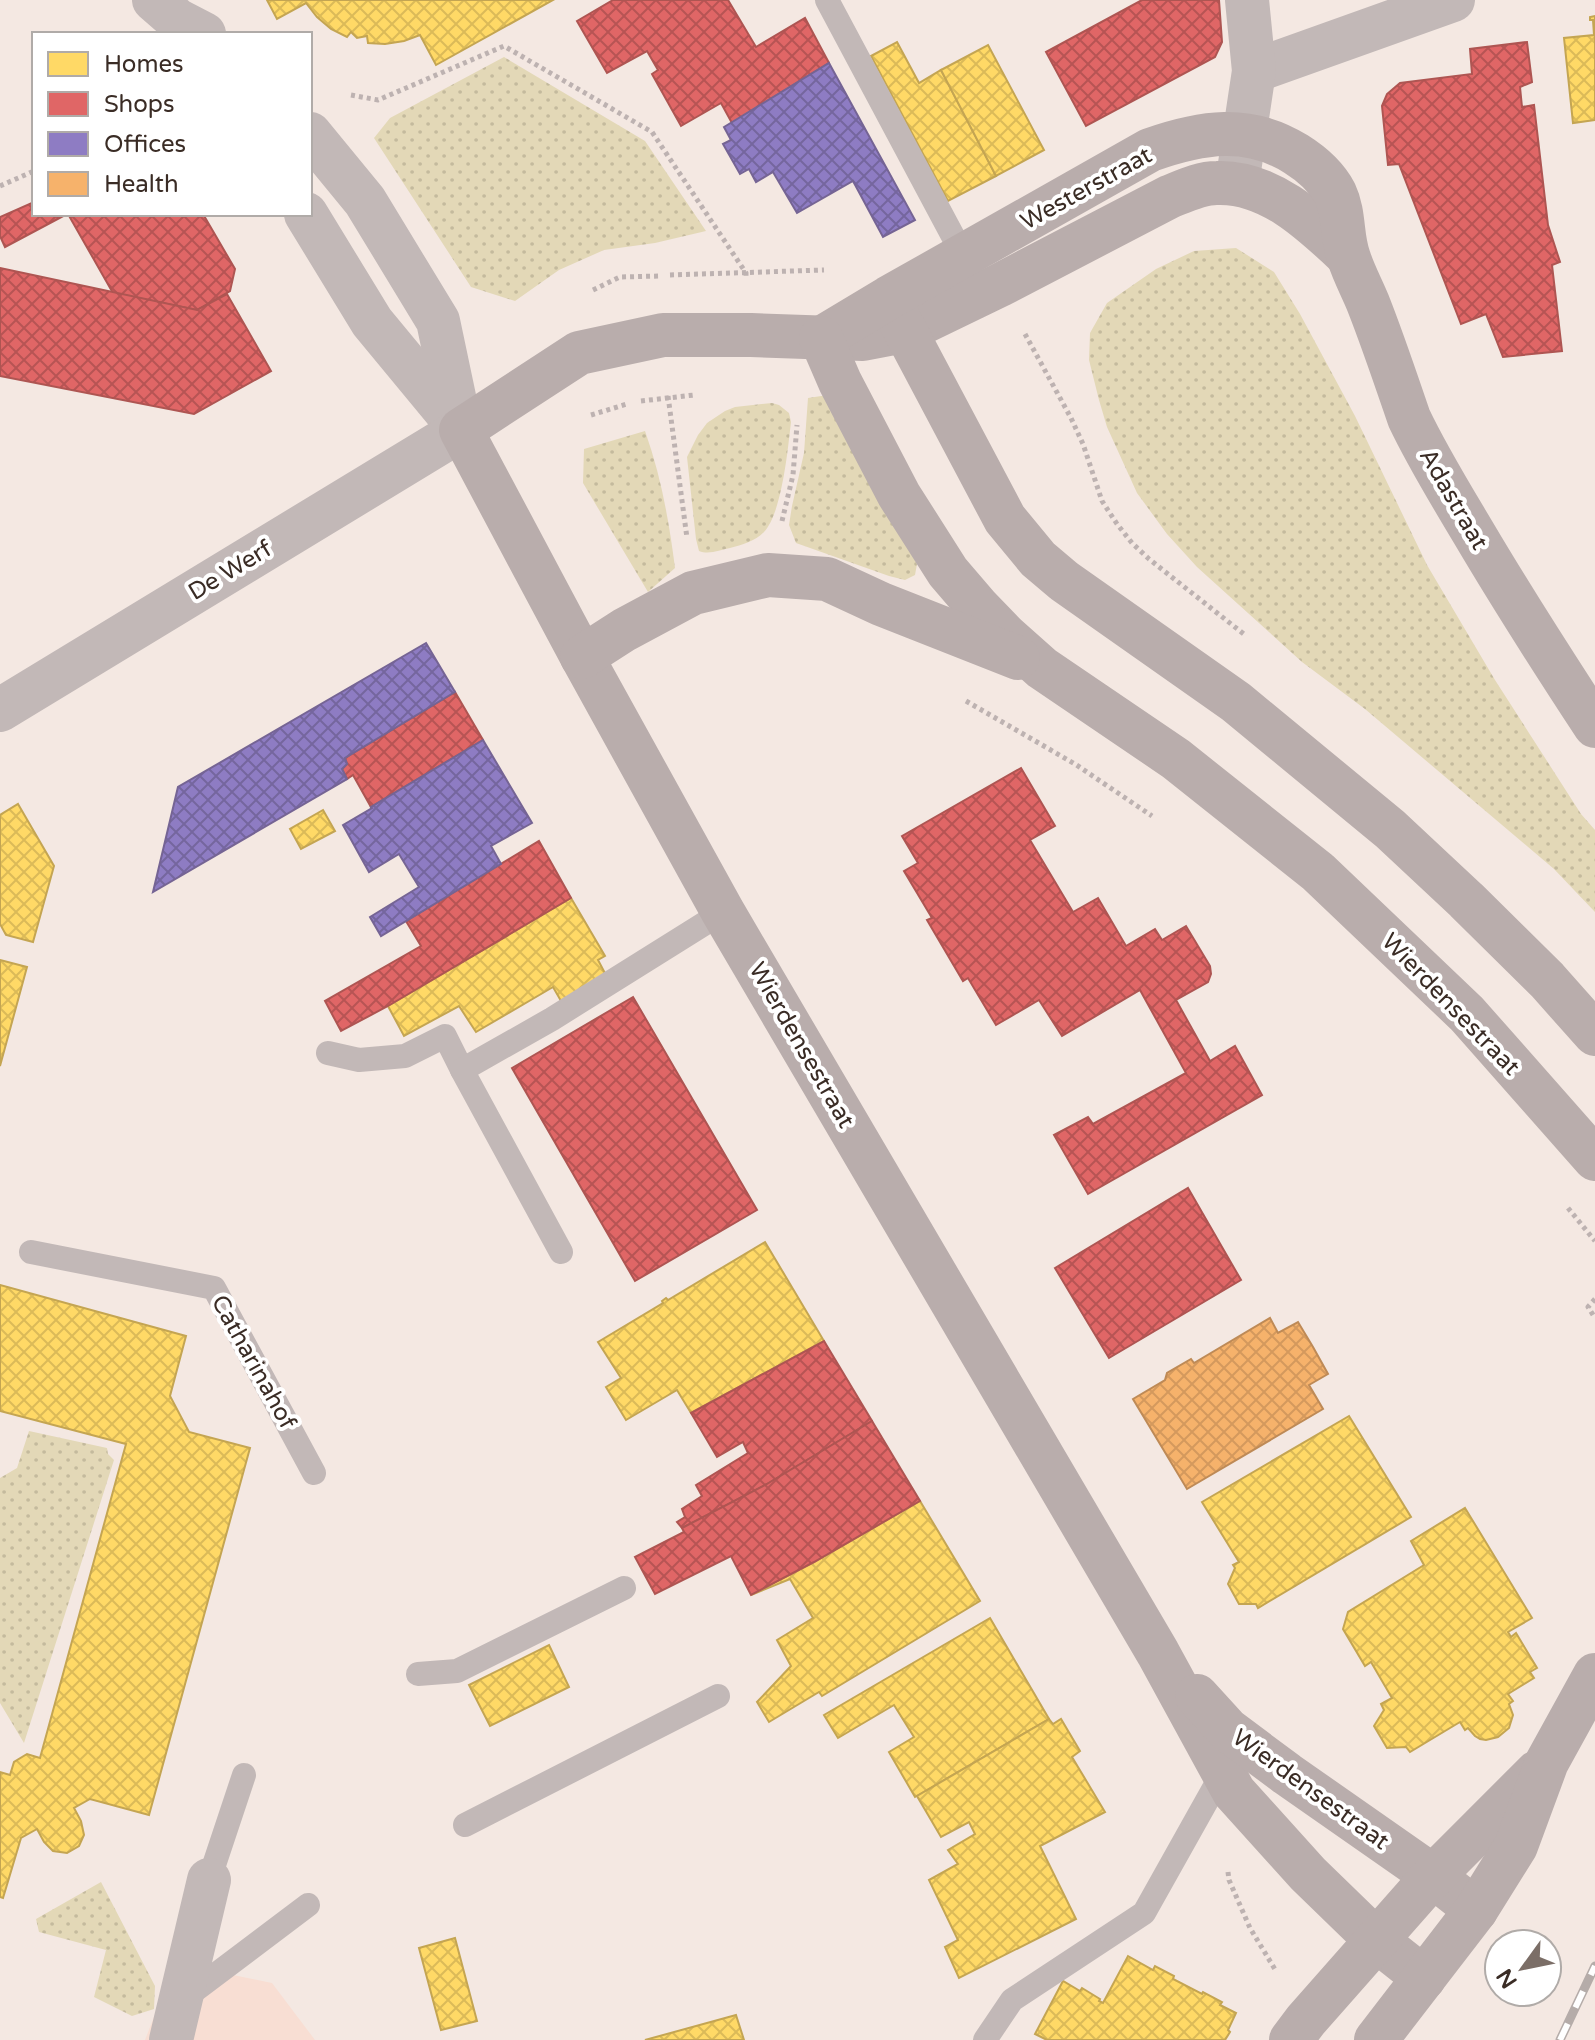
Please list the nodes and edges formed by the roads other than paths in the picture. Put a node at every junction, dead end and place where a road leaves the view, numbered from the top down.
1 (827, 0) edge
2 (1247, 0) edge
3 (1453, 0) edge
4 (1254, 71) junction
5 (1244, 134) junction
6 (312, 136) edge
7 (1237, 184) junction
8 (307, 216) edge
9 (971, 251) junction
10 (1347, 255) junction
11 (896, 314) junction
12 (821, 338) junction
13 (461, 430) junction
14 (582, 657) junction
15 (1042, 668) junction
16 (0, 710) edge
17 (1595, 726) edge
18 (723, 912) junction
19 (1595, 1034) edge
20 (328, 1053) dead end
21 (462, 1070) junction
22 (1595, 1159) edge
23 (31, 1252) dead end
24 (561, 1252) dead end
25 (314, 1473) dead end
26 (624, 1588) dead end
27 (1158, 1653) junction
28 (418, 1674) dead end
29 (1595, 1675) edge
30 (718, 1696) dead end
31 (1547, 1762) junction
32 (244, 1775) dead end
33 (1228, 1782) junction
34 (465, 1825) dead end
35 (1433, 1876) junction
36 (209, 1880) joint
37 (308, 1905) dead end
38 (1476, 1910) junction
39 (1376, 1940) junction
40 (1424, 1978) junction
41 (175, 2021) edge
42 (1299, 2030) edge
43 (985, 2040) edge
44 (1376, 2040) edge

1 - 9 lane
2 - 4 street
3 - 4 street
4 - 5 street
5 - 7 street
5 - 9 main road, Westerstraat
5 - 10 main road, Adastraat
6 - 13 street, Wierdensestraat
7 - 10 main road, Adastraat
7 - 11 main road, Westerstraat
8 - 13 street, Wierdensestraat
9 - 11 main road
10 - 17 main road, Adastraat
11 - 12 main road
11 - 19 main road
12 - 13 main road
12 - 15 main road, Wierdensestraat
13 - 14 main road, Wierdensestraat
13 - 16 street, De Werf
14 - 15 main road
14 - 18 main road, Wierdensestraat
15 - 22 main road, Wierdensestraat
18 - 21 lane
18 - 27 main road, Wierdensestraat
20 - 21 lane
21 - 24 lane
23 - 25 lane, Catharinahof
26 - 28 lane
27 - 33 main road, Wierdensestraat
27 - 35 main road, Wierdensestraat
29 - 31 main road
30 - 34 lane
31 - 35 main road
31 - 38 main road
32 - 36 lane
33 - 39 main road, Wierdensestraat
33 - 43 lane
35 - 38 main road, Wierdensestraat
35 - 39 main road
36 - 41 street
37 - 41 lane
38 - 40 main road
39 - 40 main road, Wierdensestraat
39 - 42 main road
40 - 44 main road

